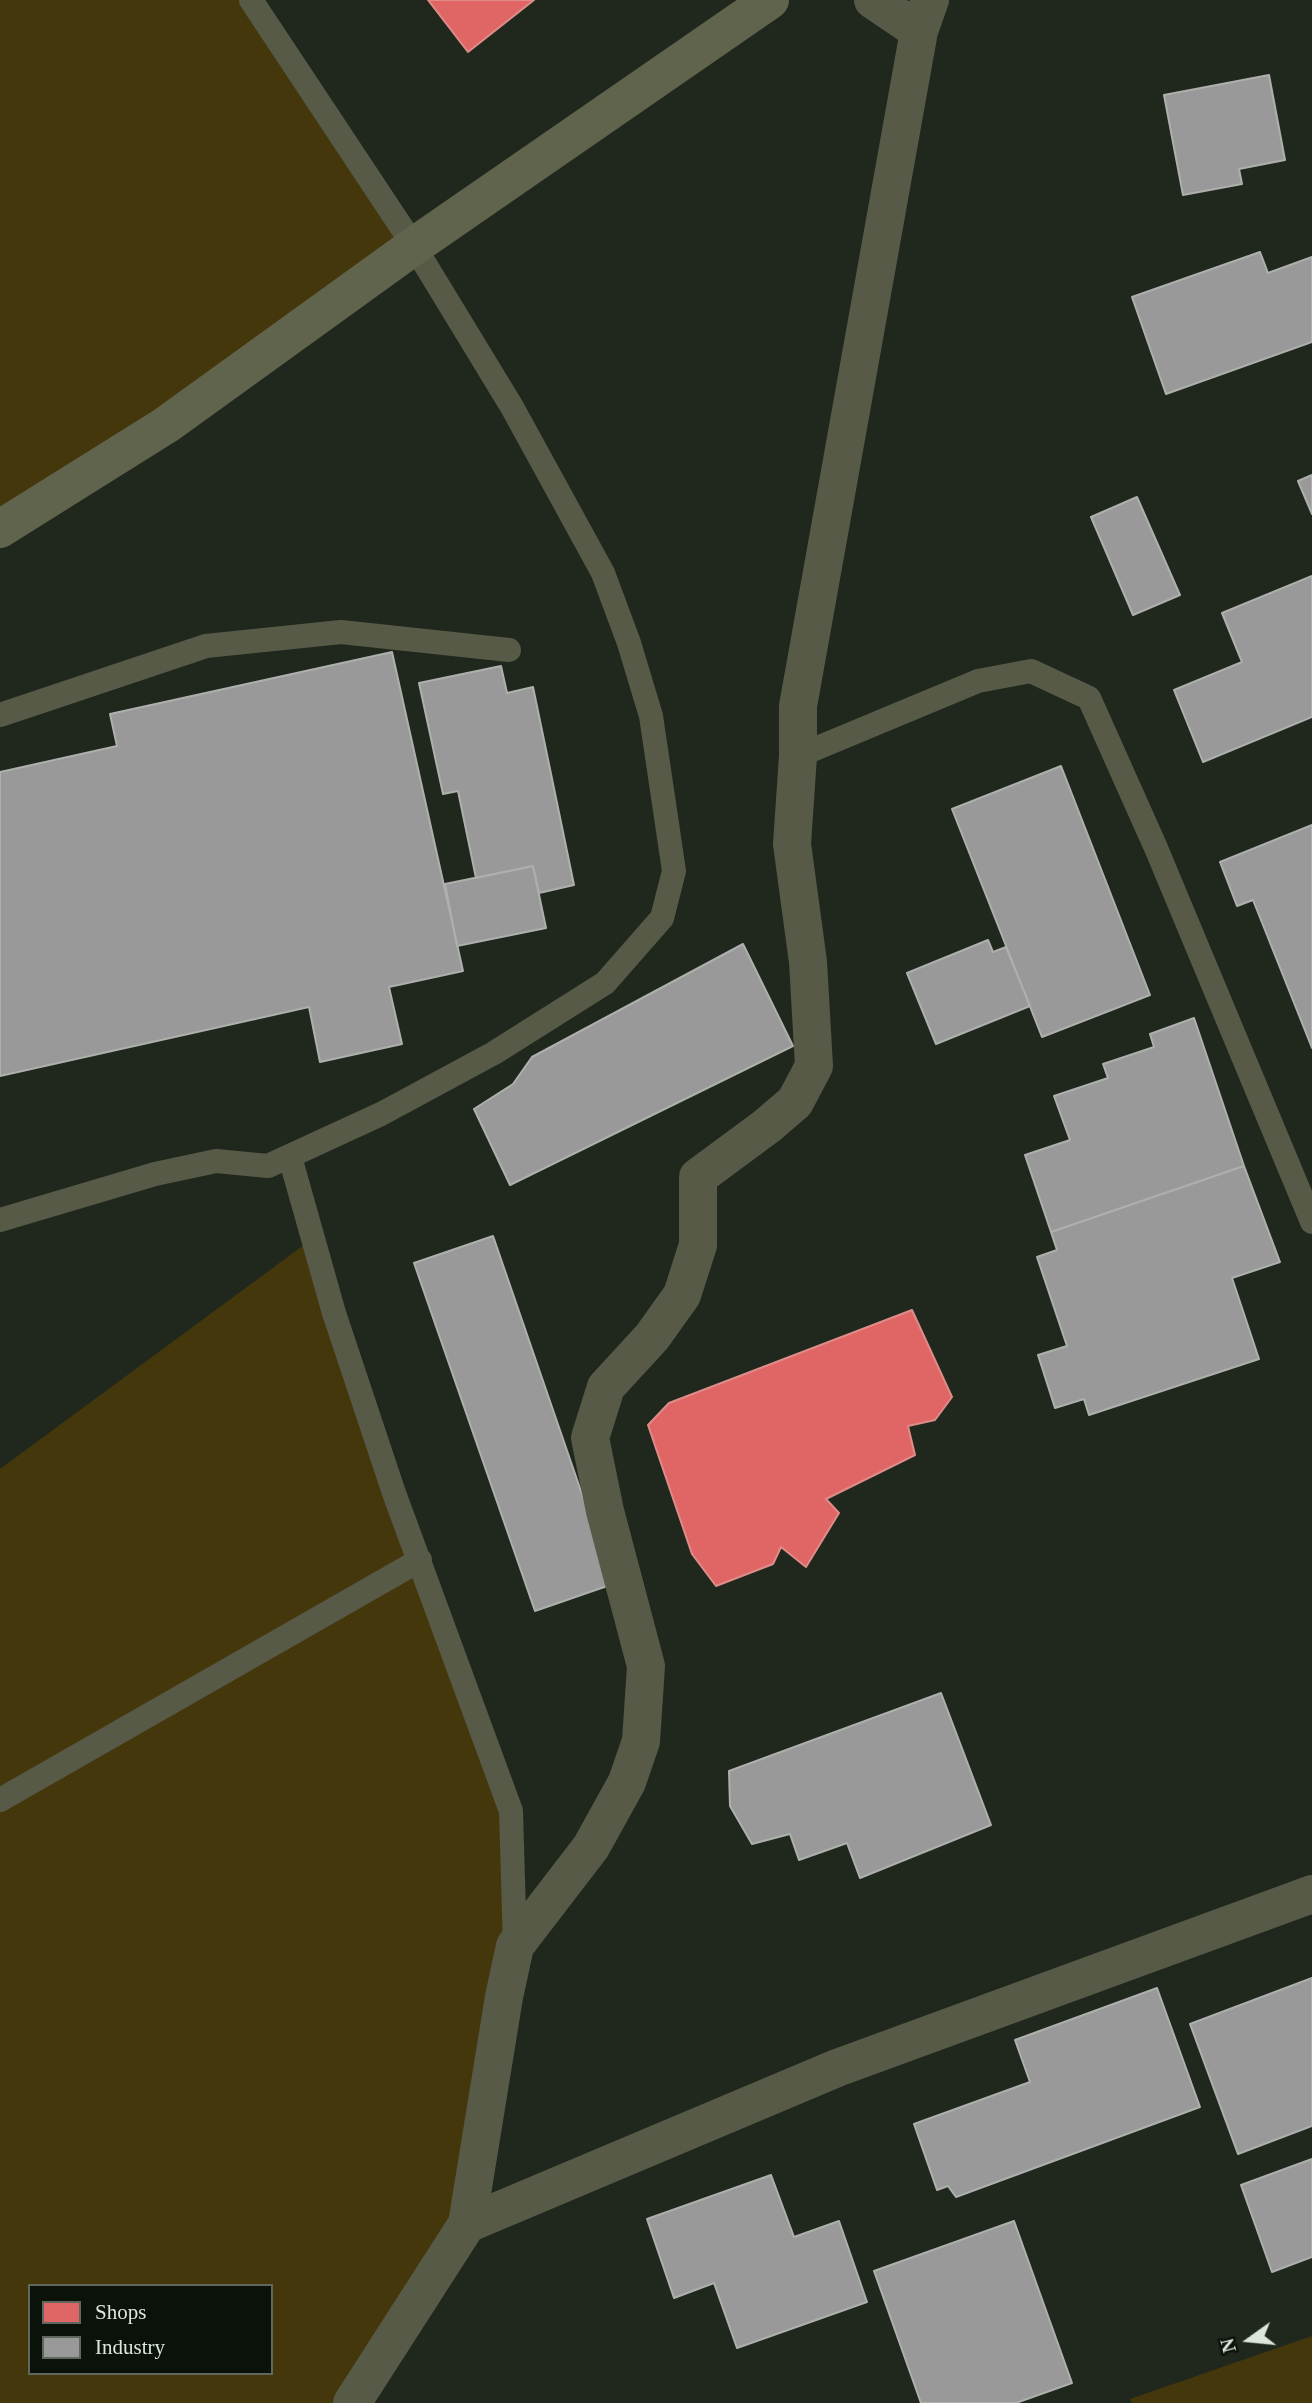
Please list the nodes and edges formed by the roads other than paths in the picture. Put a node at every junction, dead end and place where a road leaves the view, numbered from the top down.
1 (251, 0) edge
2 (770, 0) edge
3 (873, 0) edge
4 (924, 15) edge
5 (414, 246) junction
6 (0, 529) edge
7 (509, 650) dead end
8 (0, 715) edge
9 (798, 755) junction
10 (290, 1157) junction
11 (0, 1220) edge
12 (1312, 1222) edge
13 (419, 1560) junction
14 (0, 1800) edge
15 (1312, 1894) edge
16 (515, 1946) junction
17 (467, 2224) junction
18 (352, 2403) edge

1 - 5 lane
2 - 5 main road
3 - 4 street
4 - 9 street
5 - 6 main road
5 - 10 lane
7 - 8 lane
9 - 12 lane
9 - 16 street
10 - 11 lane
10 - 13 lane
13 - 14 lane
13 - 16 lane
15 - 17 street
16 - 17 street
17 - 18 street

